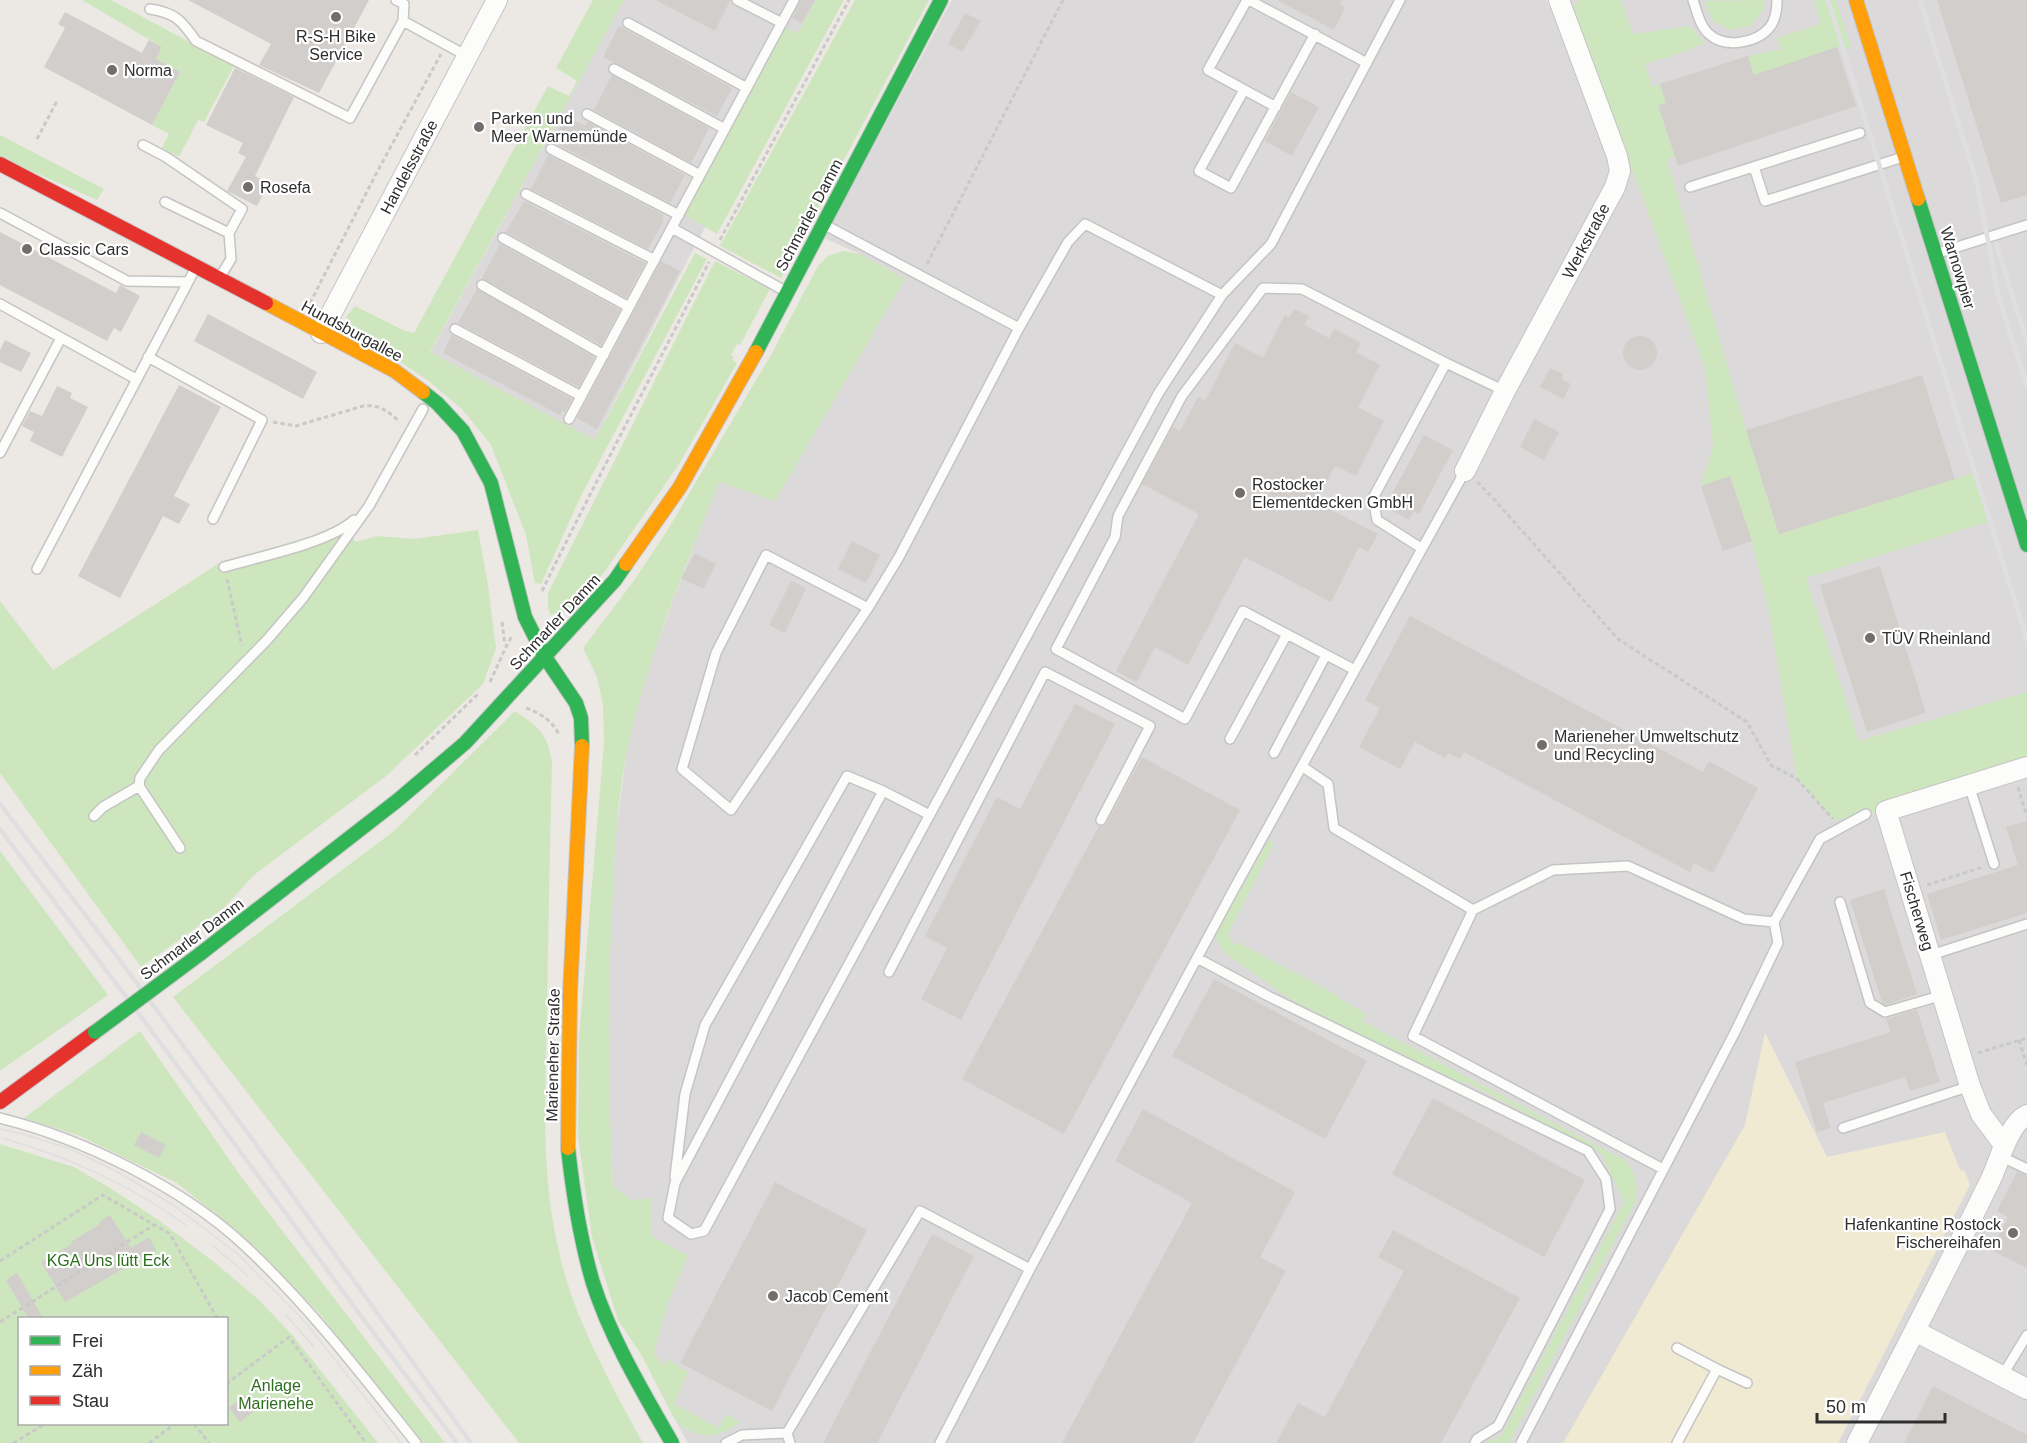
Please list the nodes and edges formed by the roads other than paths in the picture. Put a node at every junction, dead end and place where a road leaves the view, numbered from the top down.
1 (396, 0) edge
2 (497, 0) edge
3 (737, 0) edge
4 (794, 0) edge
5 (941, 0) edge
6 (1248, 0) edge
7 (1400, 0) edge
8 (1559, 0) edge
9 (1693, 0) edge
10 (1777, 0) edge
11 (1856, 0) edge
12 (150, 9) dead end
13 (403, 21) junction
14 (628, 23) dead end
15 (782, 23) junction
16 (1315, 34) junction
17 (467, 56) junction
18 (1367, 63) junction
19 (614, 69) dead end
20 (747, 88) junction
21 (1244, 90) junction
22 (1276, 107) junction
23 (587, 114) dead end
24 (725, 129) junction
25 (1860, 133) dead end
26 (143, 145) dead end
27 (551, 149) dead end
28 (1906, 156) junction
29 (0, 164) edge
30 (1754, 167) junction
31 (700, 175) junction
32 (1690, 188) dead end
33 (526, 194) dead end
34 (165, 202) dead end
35 (0, 213) edge
36 (679, 215) junction
37 (823, 224) junction
38 (2027, 225) edge
39 (672, 228) junction
40 (229, 233) junction
41 (503, 238) dead end
42 (1936, 253) junction
43 (654, 260) junction
44 (196, 267) junction
45 (219, 279) junction
46 (188, 282) junction
47 (482, 285) dead end
48 (787, 292) junction
49 (1222, 295) junction
50 (0, 304) edge
51 (630, 307) junction
52 (1019, 328) junction
53 (455, 329) dead end
54 (321, 333) junction
55 (61, 338) junction
56 (604, 355) junction
57 (148, 357) junction
58 (1446, 363) junction
59 (136, 379) junction
60 (1505, 391) junction
61 (582, 396) junction
62 (423, 409) dead end
63 (569, 419) dead end
64 (0, 453) edge
65 (1465, 471) joint
66 (369, 506) junction
67 (213, 519) dead end
68 (2027, 545) edge
69 (1421, 548) junction
70 (224, 567) road end
71 (37, 569) dead end
72 (868, 608) junction
73 (1287, 634) junction
74 (1326, 655) junction
75 (545, 657) junction
76 (1355, 670) junction
77 (1230, 739) dead end
78 (1274, 753) dead end
79 (1303, 766) junction
80 (2020, 769) edge
81 (1969, 785) junction
82 (139, 786) junction
83 (883, 791) junction
84 (930, 814) junction
85 (1866, 814) dead end
86 (94, 816) dead end
87 (1101, 820) dead end
88 (180, 848) dead end
89 (1994, 864) road end
90 (1840, 902) dead end
91 (1473, 910) junction
92 (1774, 922) junction
93 (2027, 924) edge
94 (1930, 955) junction
95 (1197, 958) junction
96 (889, 972) dead end
97 (1943, 995) junction
98 (1970, 1086) junction
99 (0, 1102) edge
100 (2027, 1115) edge
101 (0, 1118) edge
102 (1843, 1128) dead end
103 (2002, 1151) junction
104 (1663, 1169) junction
105 (2027, 1169) edge
106 (675, 1183) junction
107 (1030, 1269) junction
108 (1915, 1331) junction
109 (2027, 1335) edge
110 (1677, 1348) dead end
111 (1717, 1369) junction
112 (2002, 1376) junction
113 (1747, 1383) dead end
114 (2027, 1389) edge
115 (789, 1438) edge
116 (416, 1443) edge
117 (672, 1443) edge
118 (726, 1443) edge
119 (940, 1443) edge
120 (1474, 1443) edge
121 (1521, 1443) edge
122 (1677, 1443) edge
123 (1857, 1443) edge

1 - 13 lane
2 - 17 street, Handelsstraße
3 - 15 lane
4 - 15 lane
5 - 37 street, Schmarler Damm
6 - 16 lane
6 - 21 lane
7 - 18 lane
8 - 60 street, Werkstraße
9 - 10 lane
11 - 28 street, Warnowpier
12 - 13 lane
13 - 17 lane
14 - 20 lane
15 - 20 lane
16 - 18 lane
16 - 22 lane
17 - 54 street, Handelsstraße
18 - 49 lane
19 - 24 lane
20 - 24 lane
21 - 22 lane
21 - 22 lane
23 - 31 lane
24 - 31 lane
25 - 30 lane
26 - 40 lane
27 - 36 lane
28 - 30 lane
28 - 42 street, Warnowpier
29 - 44 street, Hundsburgallee
30 - 32 lane
31 - 36 lane
33 - 43 lane
34 - 40 lane
35 - 46 lane
36 - 39 lane
37 - 48 street, Schmarler Damm
37 - 52 lane
38 - 42 lane
39 - 43 lane
39 - 48 lane
40 - 45 lane
41 - 51 lane
42 - 68 street, Warnowpier
43 - 51 lane
44 - 45 street, Hundsburgallee
44 - 46 lane
45 - 54 street, Hundsburgallee
46 - 57 lane
47 - 56 lane
48 - 75 street, Schmarler Damm
49 - 52 lane
49 - 84 lane
50 - 55 lane
51 - 56 lane
52 - 72 lane
53 - 61 lane
54 - 75 street, Hundsburgallee
55 - 59 lane
55 - 64 lane
56 - 61 lane
57 - 59 lane
57 - 67 lane
58 - 60 lane
58 - 69 lane
58 - 73 lane
59 - 71 lane
60 - 65 street, Werkstraße
61 - 63 lane
62 - 66 lane
65 - 69 lane
66 - 70 lane
66 - 82 lane
69 - 76 lane
72 - 72 lane
73 - 74 lane
73 - 77 lane
74 - 76 lane
74 - 78 lane
75 - 99 street, Schmarler Damm, bridge
75 - 117 street, Marieneher Straße
76 - 79 lane
79 - 91 lane
79 - 95 lane
80 - 81 street, Fischerweg
81 - 89 lane
81 - 94 street, Fischerweg
82 - 86 lane
82 - 88 lane
83 - 84 lane
83 - 106 lane
83 - 106 lane
84 - 106 lane
85 - 92 lane
87 - 96 lane
90 - 97 lane
91 - 92 lane
91 - 104 lane
92 - 104 lane
93 - 94 lane
94 - 97 street, Fischerweg
95 - 107 lane
95 - 120 lane
97 - 98 street, Fischerweg
98 - 102 lane
98 - 103 street, Fischerweg
100 - 103 street
101 - 116 lane
103 - 105 lane
103 - 108 street
104 - 121 lane
107 - 115 lane
107 - 119 lane
108 - 112 street
108 - 123 street
109 - 112 lane
110 - 111 lane
111 - 113 lane
111 - 122 lane
112 - 114 street
115 - 118 lane

